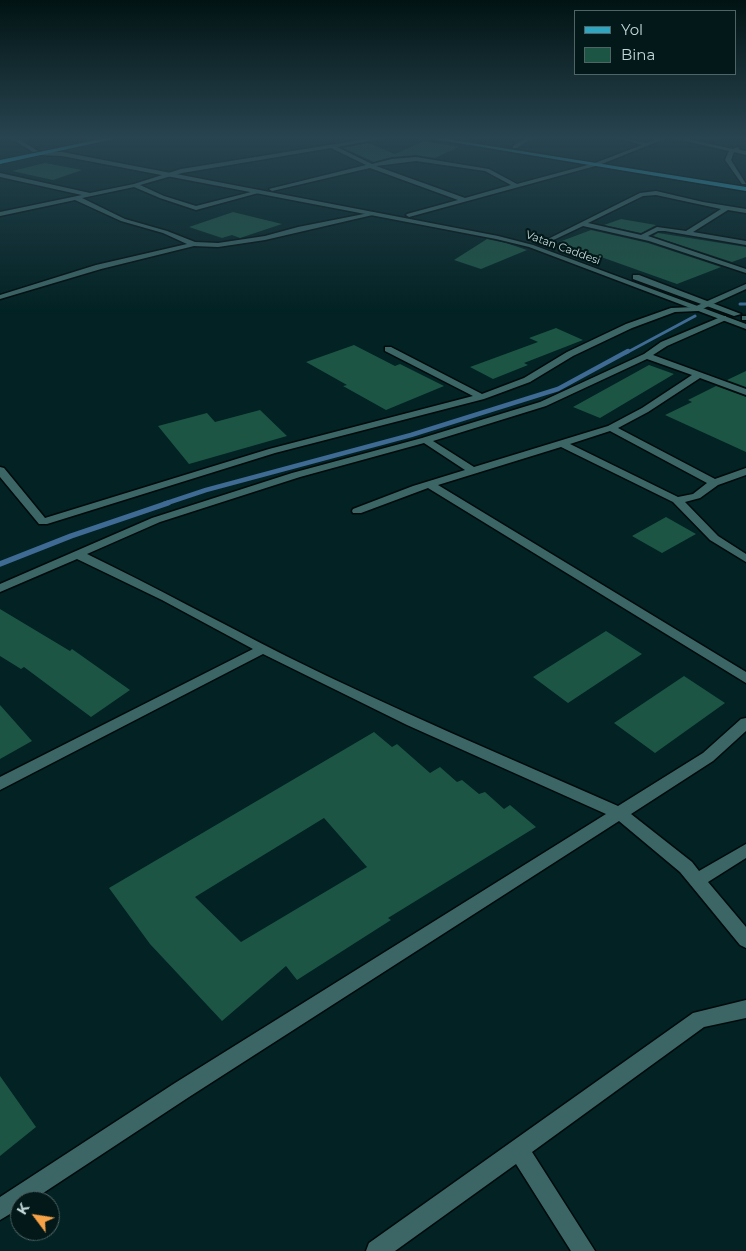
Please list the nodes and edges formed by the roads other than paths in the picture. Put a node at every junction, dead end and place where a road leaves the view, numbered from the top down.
1 (79, 197) edge
2 (163, 197) edge
3 (238, 197) edge
4 (287, 197) edge
5 (316, 197) edge
6 (458, 197) edge
7 (475, 197) edge
8 (635, 197) edge
9 (673, 197) edge
10 (76, 198) junction
11 (465, 200) junction
12 (727, 208) junction
13 (746, 210) edge
14 (0, 214) edge
15 (374, 214) junction
16 (409, 215) junction
17 (583, 224) junction
18 (688, 232) junction
19 (642, 236) junction
20 (746, 243) edge
21 (194, 244) junction
22 (541, 244) junction
23 (746, 271) edge
24 (746, 286) edge
25 (0, 297) edge
26 (708, 302) junction
27 (695, 309) junction
28 (723, 318) junction
29 (746, 320) edge
30 (388, 349) dead end
31 (647, 356) junction
32 (699, 375) junction
33 (746, 392) edge
34 (480, 397) junction
35 (611, 428) junction
36 (425, 440) junction
37 (564, 444) junction
38 (0, 470) edge
39 (473, 471) junction
40 (746, 471) edge
41 (714, 483) junction
42 (429, 484) junction
43 (677, 500) junction
44 (357, 510) dead end
45 (77, 554) junction
46 (745, 557) edge
47 (0, 588) edge
48 (264, 649) junction
49 (746, 678) edge
50 (746, 723) edge
51 (0, 784) edge
52 (619, 813) junction
53 (746, 850) edge
54 (697, 880) junction
55 (746, 940) edge
56 (746, 1009) edge
57 (518, 1149) junction
58 (0, 1209) edge
59 (377, 1251) edge
60 (584, 1251) edge

1 - 10 street
2 - 3 street
4 - 15 street, Vatan Caddesi
5 - 16 street, Vatan Caddesi
6 - 11 street
7 - 11 street
8 - 17 street
9 - 12 street
10 - 14 street
10 - 21 street
11 - 16 street
12 - 13 street
12 - 18 street
15 - 21 street
15 - 27 street, Vatan Caddesi
16 - 22 street, Vatan Caddesi
17 - 19 street
17 - 22 street
18 - 19 street
18 - 20 street
19 - 23 street
21 - 25 street
22 - 26 street, Vatan Caddesi
24 - 26 street
26 - 27 street
26 - 29 street, Vatan Caddesi
27 - 28 street, Vatan Caddesi
27 - 34 street
28 - 29 street, Vatan Caddesi
28 - 31 street
30 - 34 street
31 - 32 street
31 - 36 street
32 - 33 street
32 - 35 street
34 - 38 street
35 - 37 street
35 - 41 street
36 - 39 street
36 - 45 street
37 - 39 street
37 - 43 street
39 - 42 street
40 - 41 street
41 - 43 street
42 - 44 street
42 - 49 street
43 - 46 street
45 - 47 street
45 - 48 street
48 - 51 street
48 - 52 street
50 - 52 street
52 - 54 street
52 - 58 street
53 - 54 street
54 - 55 street
56 - 57 street
57 - 59 street
57 - 60 street

